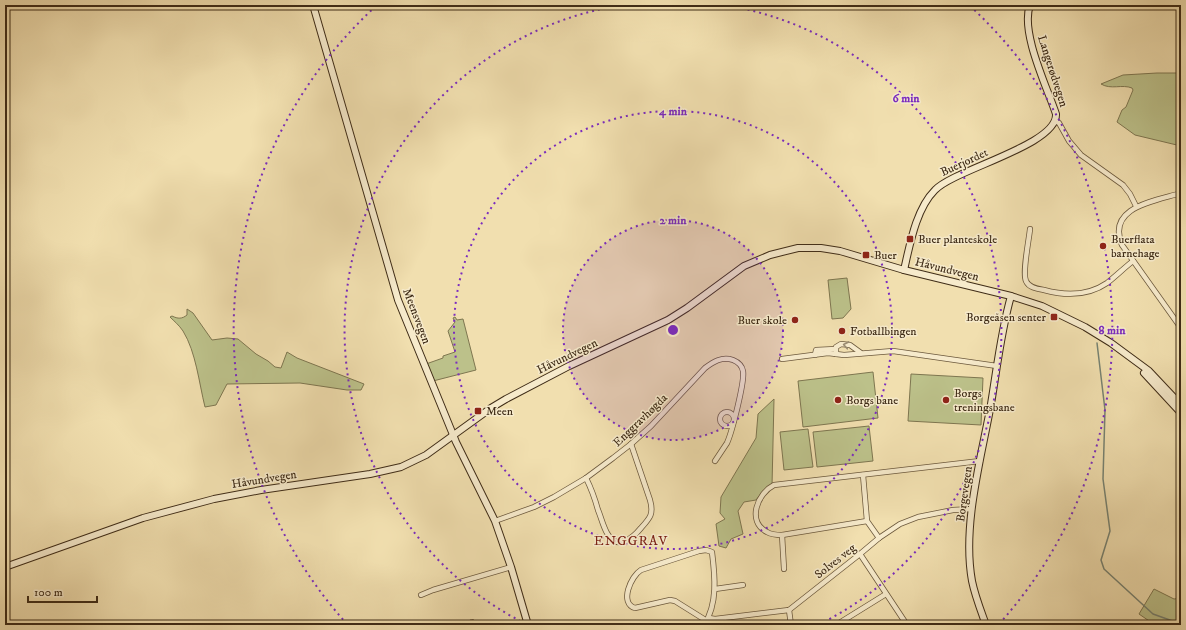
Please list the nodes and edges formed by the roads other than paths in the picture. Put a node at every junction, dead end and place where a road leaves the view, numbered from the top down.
1 (313, 5) edge
2 (1030, 5) edge
3 (1055, 120) junction
4 (1181, 193) edge
5 (1136, 206) junction
6 (1030, 229) dead end
7 (1133, 261) junction
8 (904, 270) junction
9 (1011, 296) junction
10 (1181, 328) edge
11 (836, 351) junction
12 (861, 353) junction
13 (1128, 356) junction
14 (782, 359) dead end
15 (997, 366) junction
16 (1181, 405) edge
17 (1181, 413) edge
18 (453, 435) junction
19 (631, 444) junction
20 (715, 461) dead end
21 (980, 461) junction
22 (863, 475) junction
23 (586, 478) junction
24 (972, 509) junction
25 (495, 521) junction
26 (867, 521) junction
27 (782, 535) junction
28 (878, 538) junction
29 (860, 554) junction
30 (5, 567) edge
31 (511, 567) junction
32 (784, 569) dead end
33 (743, 585) dead end
34 (715, 590) junction
35 (886, 594) junction
36 (421, 595) dead end
37 (789, 610) junction
38 (707, 621) edge
39 (528, 625) edge
40 (791, 625) edge
41 (836, 625) edge
42 (907, 625) edge
43 (986, 625) edge

1 - 18 main road, Meensvegen
2 - 3 main road, Langerødvegen
3 - 5 street, Langerødvegen
3 - 8 main road, Buerjordet
4 - 5 street
5 - 7 street
6 - 7 street
7 - 10 street
8 - 9 main road, Håvundvegen
8 - 18 main road, Håvundvegen
9 - 13 main road, Håvundvegen
9 - 15 main road, Borgevegen
11 - 12 street
12 -> 11 street
11 - 14 street
12 - 15 street
13 - 16 main road, Håvundvegen
13 - 17 main road, Håvundvegen
15 - 21 main road, Borgevegen
18 - 25 main road, Meensvegen
18 - 30 main road, Håvundvegen
19 - 20 street, Enggravhøgda
19 - 23 street, Enggravhøgda
19 - 23 street
21 - 22 street
21 - 24 main road, Borgevegen
22 - 26 street
22 - 27 street
23 - 25 street, Enggravhøgda
24 - 28 street, Solves veg
24 - 43 main road, Borgevegen
25 - 31 main road, Meensvegen
26 - 27 street
26 - 28 street
27 - 32 street
28 - 29 street, Solves veg
29 - 35 street
29 - 37 street, Solves veg
31 - 36 street
31 - 39 main road, Meensvegen
33 - 34 street
34 - 38 street
34 - 38 street
35 - 41 street
35 - 42 street
37 - 38 street
37 - 40 street

